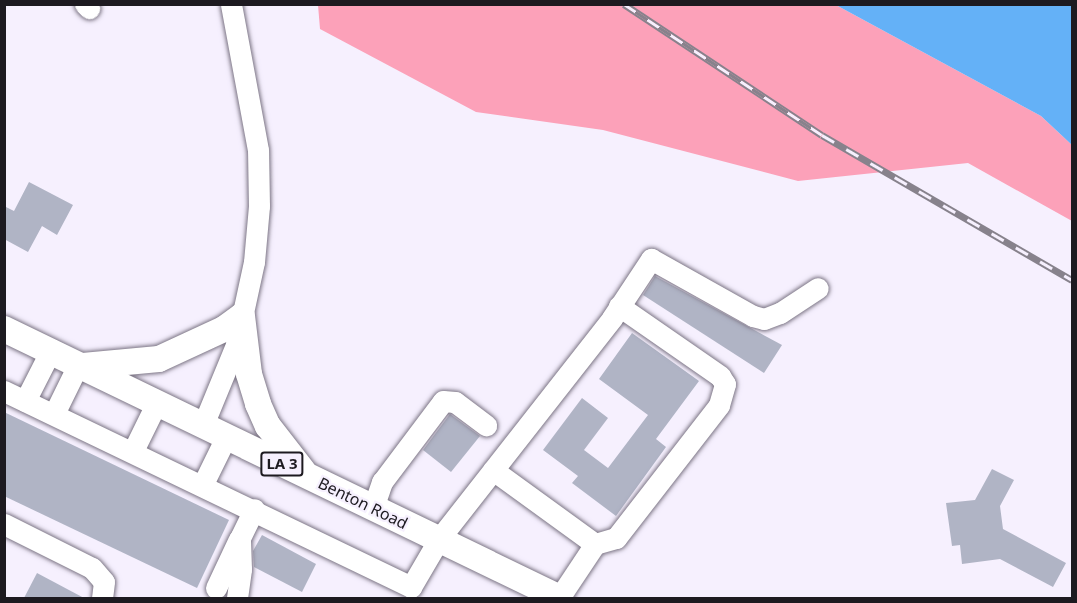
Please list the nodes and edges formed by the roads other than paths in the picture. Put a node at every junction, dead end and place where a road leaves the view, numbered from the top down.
1 (231, 4) edge
2 (818, 288) dead end
3 (619, 306) junction
4 (242, 315) junction
5 (4, 330) edge
6 (50, 352) junction
7 (78, 366) junction
8 (4, 391) edge
9 (25, 401) junction
10 (156, 404) junction
11 (54, 414) junction
12 (202, 425) junction
13 (486, 425) dead end
14 (226, 437) junction
15 (134, 451) junction
16 (493, 470) junction
17 (306, 475) junction
18 (203, 484) junction
19 (373, 508) junction
20 (254, 509) junction
21 (4, 524) edge
22 (240, 538) junction
23 (439, 539) junction
24 (595, 544) junction
25 (216, 588) dead end
26 (409, 593) edge
27 (102, 598) edge
28 (237, 598) edge
29 (559, 598) edge

1 - 4 street
2 - 3 street
3 - 16 street
3 - 24 street
4 - 7 main road
4 - 12 street
4 - 17 main road
5 - 6 main road, Benton Road / LA 3
6 - 7 main road, Benton Road / LA 3
6 - 9 street
7 - 10 main road, Benton Road / LA 3
7 - 11 street
8 - 9 street
9 - 11 street
10 - 12 main road, Benton Road / LA 3
10 - 15 street
11 - 15 street
12 - 14 main road, Benton Road / LA 3
13 - 19 street
14 - 17 main road, Benton Road / LA 3
14 - 18 street
15 - 18 street
16 - 23 street
16 - 24 street
17 - 19 main road, Benton Road / LA 3
18 - 20 street
19 - 23 main road, Benton Road / LA 3
20 - 22 street
20 - 26 street
21 - 27 street
22 - 25 street
22 - 28 street
23 - 26 street
23 - 29 main road, Benton Road / LA 3
24 - 29 street

